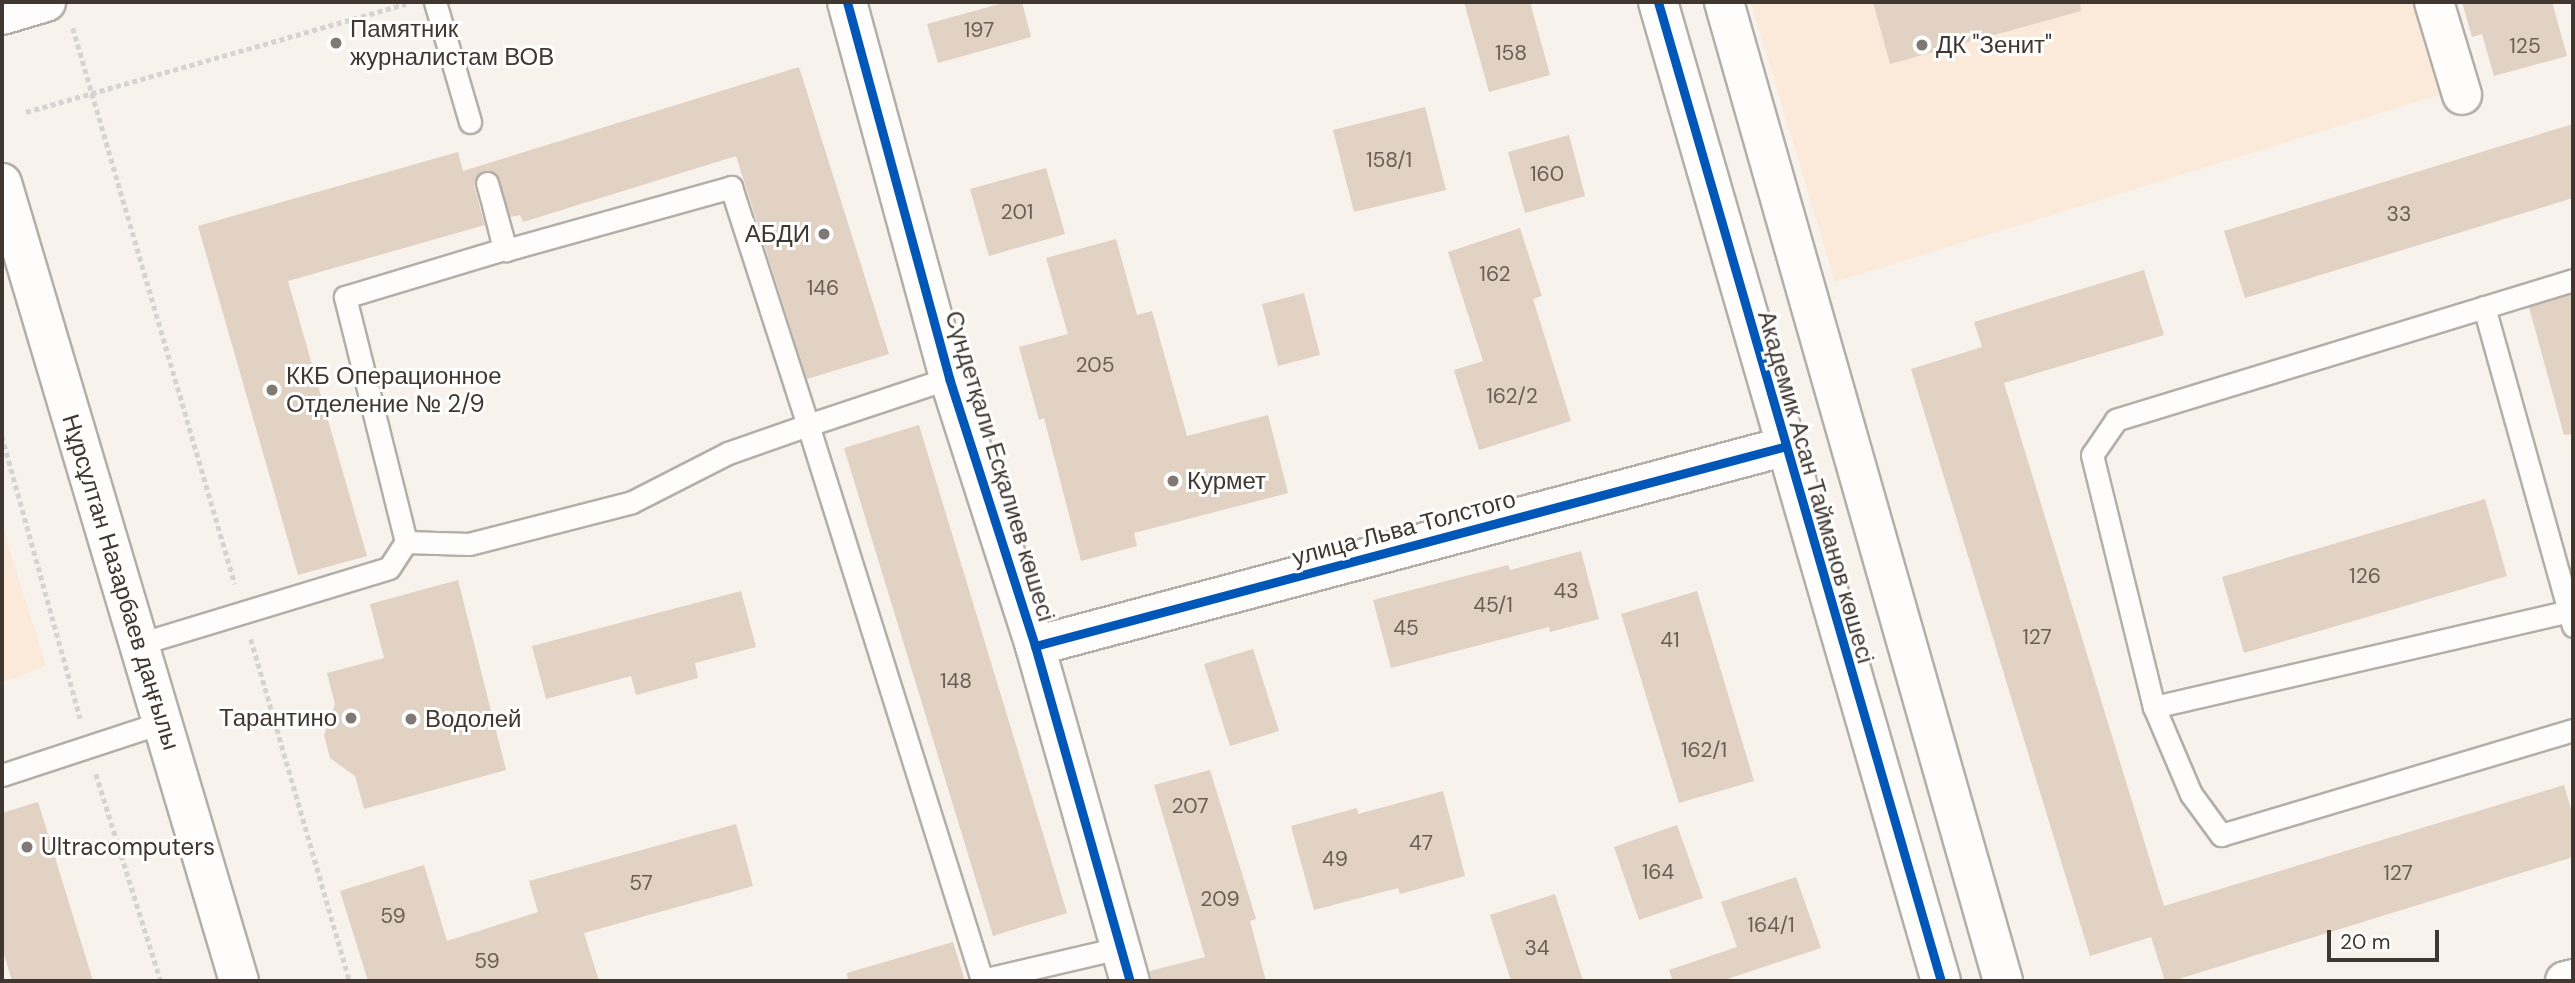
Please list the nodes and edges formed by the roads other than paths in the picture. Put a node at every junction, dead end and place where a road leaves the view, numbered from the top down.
1 (435, 2) edge
2 (847, 2) edge
3 (1657, 2) edge
4 (1724, 2) edge
5 (2434, 2) edge
6 (58, 10) edge
7 (2, 15) edge
8 (2462, 95) dead end
9 (470, 122) dead end
10 (2, 183) edge
11 (487, 183) dead end
12 (493, 204) junction
13 (2573, 280) edge
14 (2484, 307) junction
15 (949, 378) junction
16 (808, 425) junction
17 (1783, 447) junction
18 (406, 542) junction
19 (2571, 618) edge
20 (139, 644) junction
21 (1035, 646) junction
22 (2154, 707) junction
23 (163, 722) junction
24 (2573, 730) edge
25 (2, 775) edge
26 (1125, 964) edge
27 (2573, 979) edge
28 (239, 981) edge
29 (1941, 981) edge
30 (2003, 981) edge
31 (2565, 981) edge

1 - 9 lane
2 - 15 street, Сүндетқали Есқалиев көшесі
3 - 17 street, Академик Асан Тайманов көшесі
4 - 30 street, Академик Асан Тайманов көшесі
5 - 8 street
6 - 7 street
10 - 20 street, Нұрсұлтан Назарбаев даңғылы
11 - 12 lane
12 - 16 lane
12 - 18 lane
13 - 14 lane
14 - 19 lane
14 - 22 lane
15 - 16 lane
15 - 21 street, Сүндетқали Есқалиев көшесі
16 - 18 lane
16 - 26 lane
17 - 21 street, улица Льва Толстого
17 - 29 street, Академик Асан Тайманов көшесі
18 - 20 lane
19 - 22 lane
20 - 23 street, Нұрсұлтан Назарбаев даңғылы
21 - 26 street, Сүндетқали Есқалиев көшесі
22 - 24 lane
23 - 25 lane
23 - 28 street, Нұрсұлтан Назарбаев даңғылы
27 - 31 street

